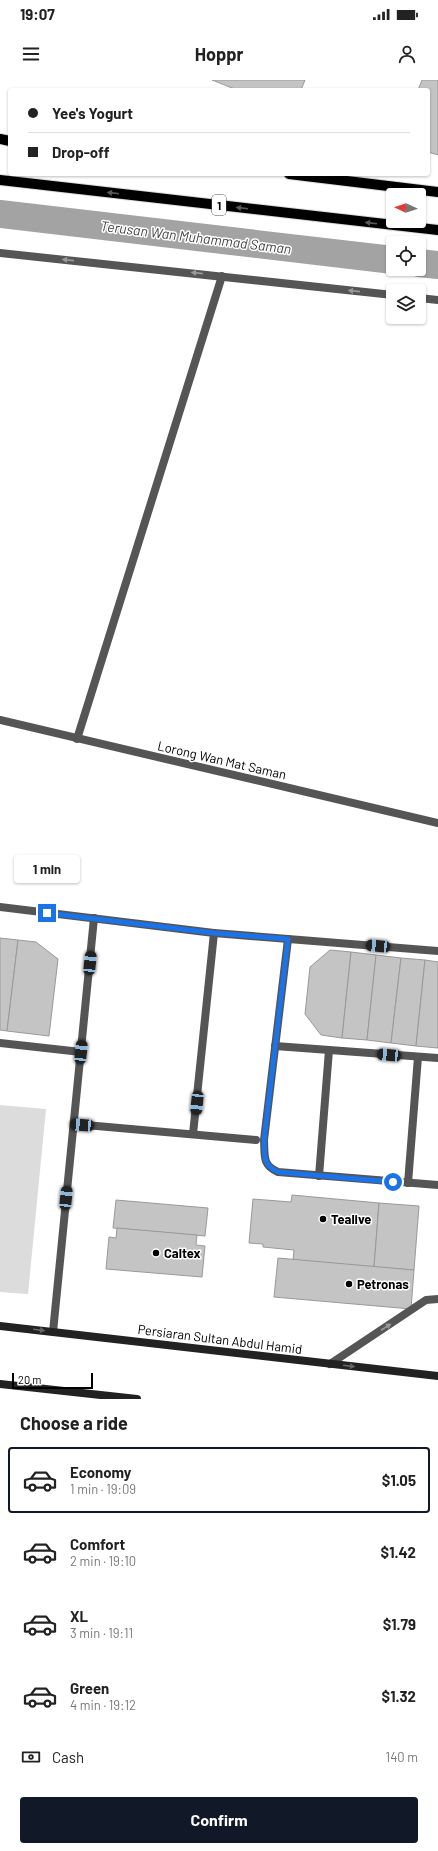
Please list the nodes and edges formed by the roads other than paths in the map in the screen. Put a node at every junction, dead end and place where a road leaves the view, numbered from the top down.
1 (306, 176) edge
2 (0, 180) edge
3 (438, 192) edge
4 (438, 230) edge
5 (0, 253) edge
6 (222, 276) junction
7 (386, 294) edge
8 (426, 299) edge
9 (438, 300) edge
10 (0, 720) edge
11 (77, 739) junction
12 (438, 823) edge
13 (0, 908) edge
14 (94, 918) junction
15 (214, 933) junction
16 (288, 939) junction
17 (438, 951) edge
18 (0, 1043) edge
19 (275, 1046) junction
20 (329, 1050) junction
21 (81, 1052) junction
22 (418, 1057) junction
23 (438, 1058) edge
24 (74, 1124) junction
25 (193, 1134) junction
26 (256, 1140) dead end
27 (319, 1176) junction
28 (408, 1183) junction
29 (438, 1185) edge
30 (438, 1299) edge
31 (0, 1326) edge
32 (53, 1332) junction
33 (330, 1364) junction
34 (438, 1376) edge
35 (0, 1384) edge
36 (137, 1399) edge

1 - 3 main road
4 -> 2 main road, 1
6 -> 5 street
7 -> 6 street
6 - 11 street
8 - 9 street
10 - 11 street, Lorong Wan Mat Saman
11 - 12 street, Lorong Wan Mat Saman
13 - 14 street
14 - 15 street
14 - 21 street
15 - 16 street
15 - 25 street
16 - 17 street
16 - 19 street
18 - 21 street
19 - 20 street
19 - 27 street
20 - 22 street
20 - 27 street
21 - 24 street
22 - 23 street
22 - 28 street
24 - 25 street
24 - 32 street
25 - 26 street
27 - 28 street
28 - 29 street
33 -> 30 street
31 -> 32 main road, Persiaran Sultan Abdul Hamid
32 - 33 main road, Persiaran Sultan Abdul Hamid
33 -> 34 main road, Persiaran Sultan Abdul Hamid
35 - 36 main road

